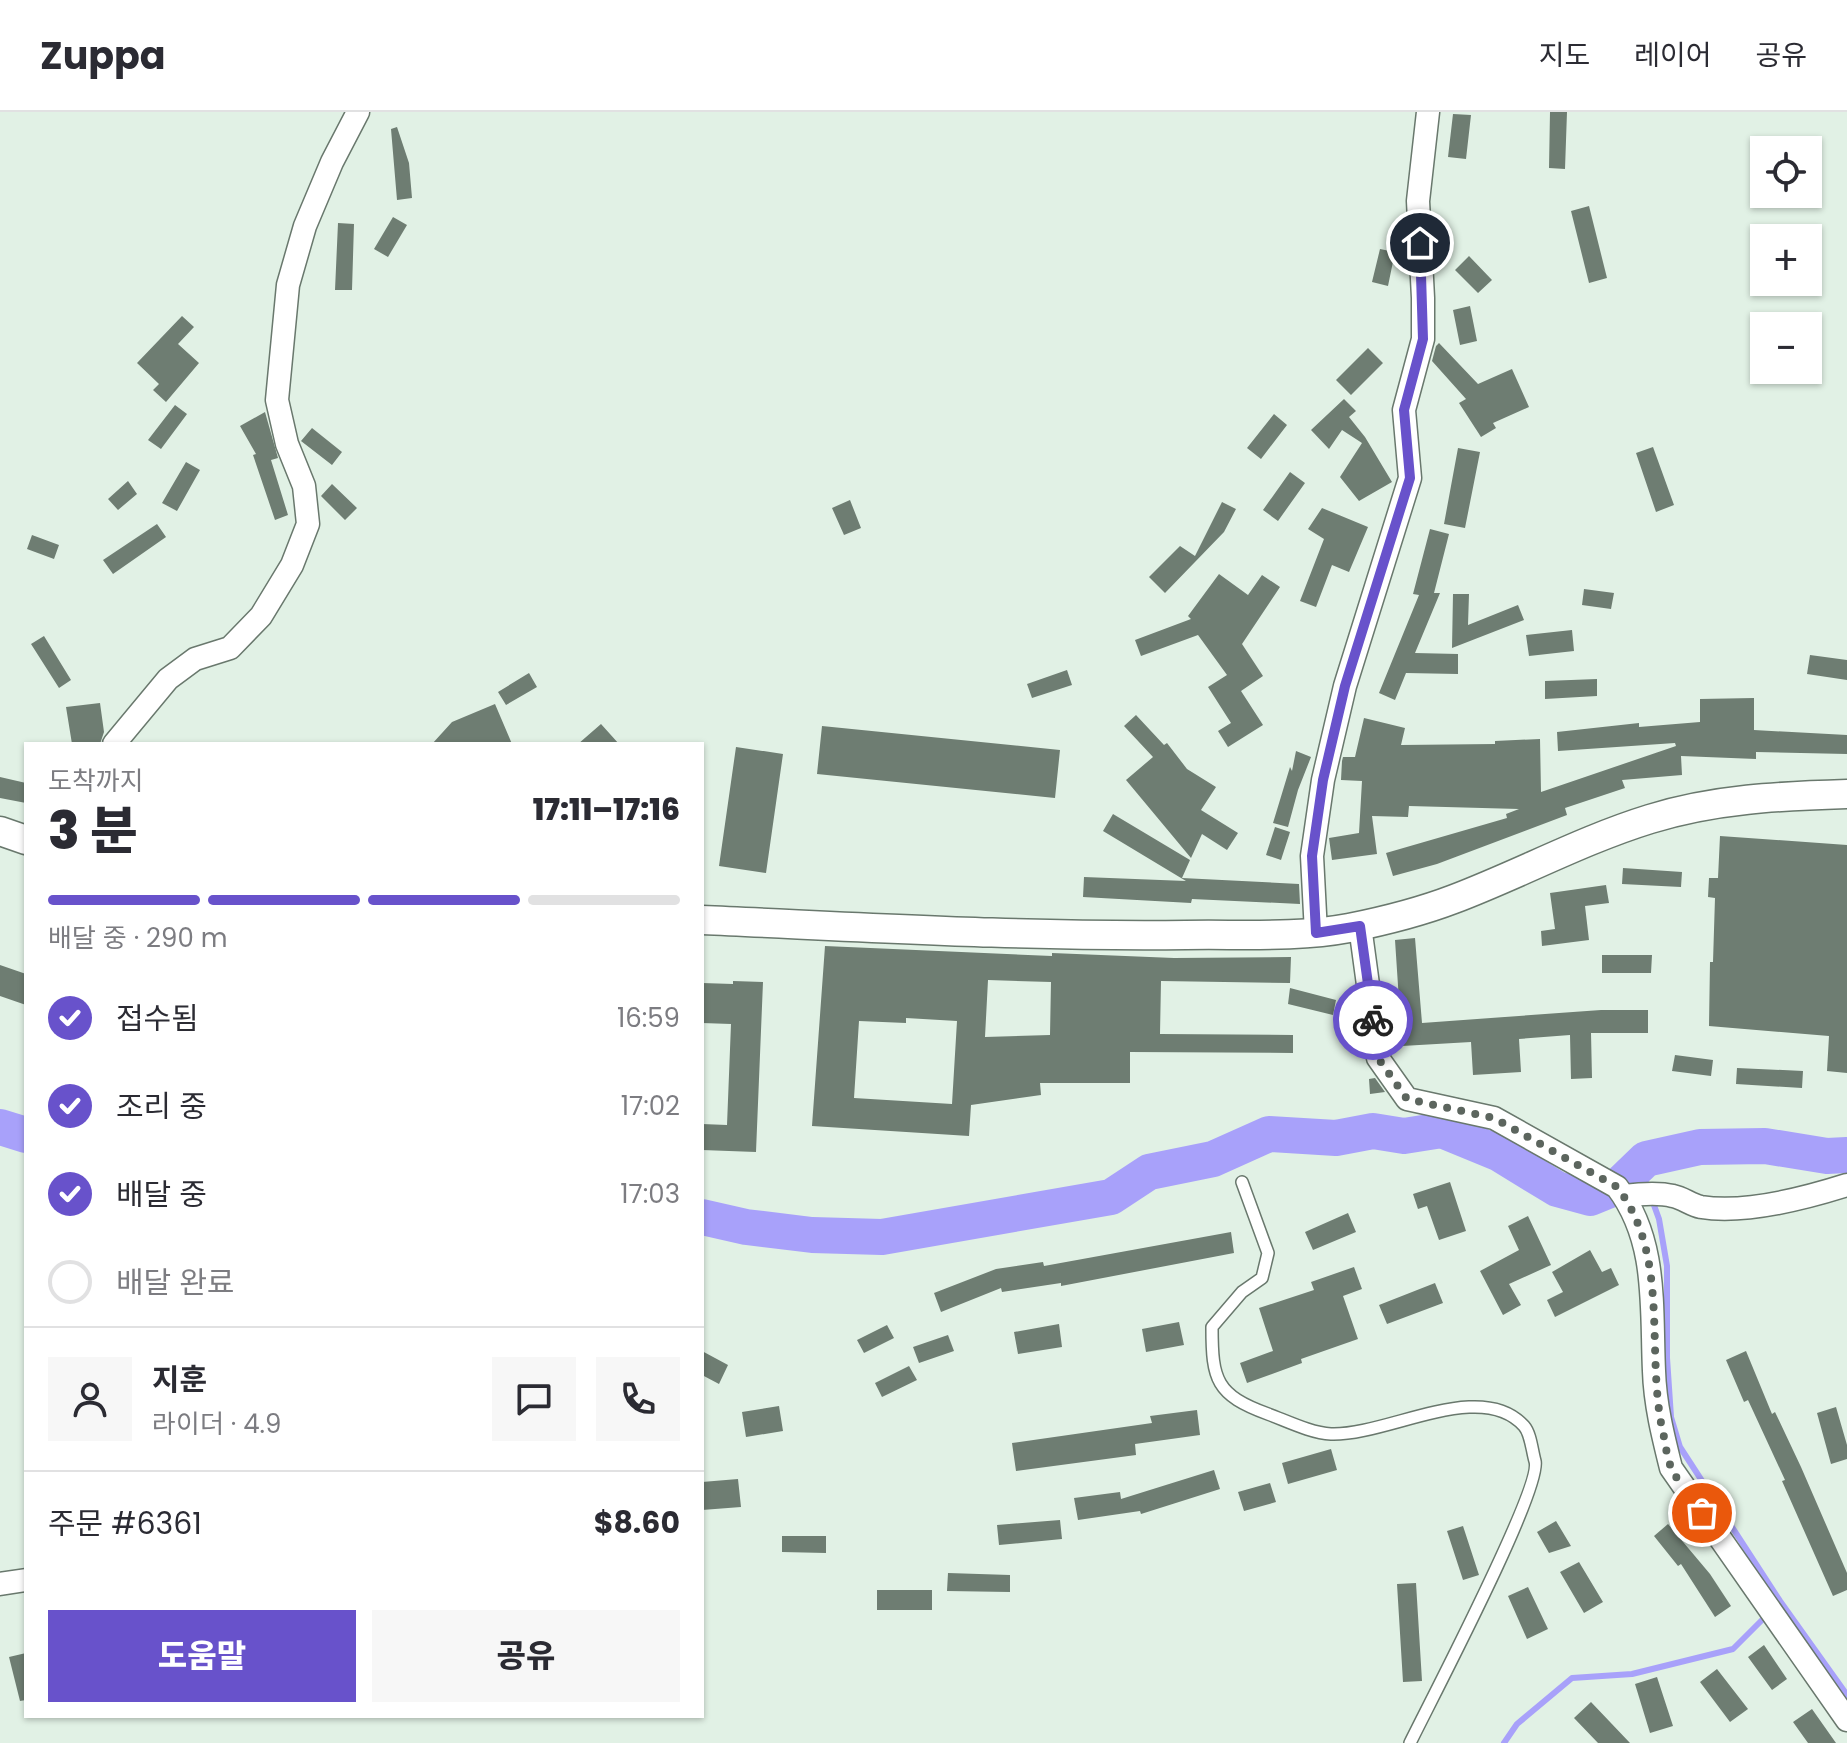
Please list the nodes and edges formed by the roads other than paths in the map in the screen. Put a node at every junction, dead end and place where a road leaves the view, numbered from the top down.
1 (358, 112) edge
2 (1428, 112) edge
3 (116, 742) edge
4 (1847, 794) edge
5 (0, 831) edge
6 (24, 839) edge
7 (704, 920) edge
8 (1337, 930) junction
9 (1242, 1182) dead end
10 (1847, 1185) edge
11 (1624, 1196) junction
12 (24, 1580) edge
13 (0, 1584) edge
14 (1847, 1720) edge
15 (1410, 1743) edge

1 - 3 street
2 - 8 street
4 - 8 street
5 - 6 street
7 - 8 street
8 - 11 street
9 - 15 lane
10 - 11 street
11 - 14 street
12 - 13 street

